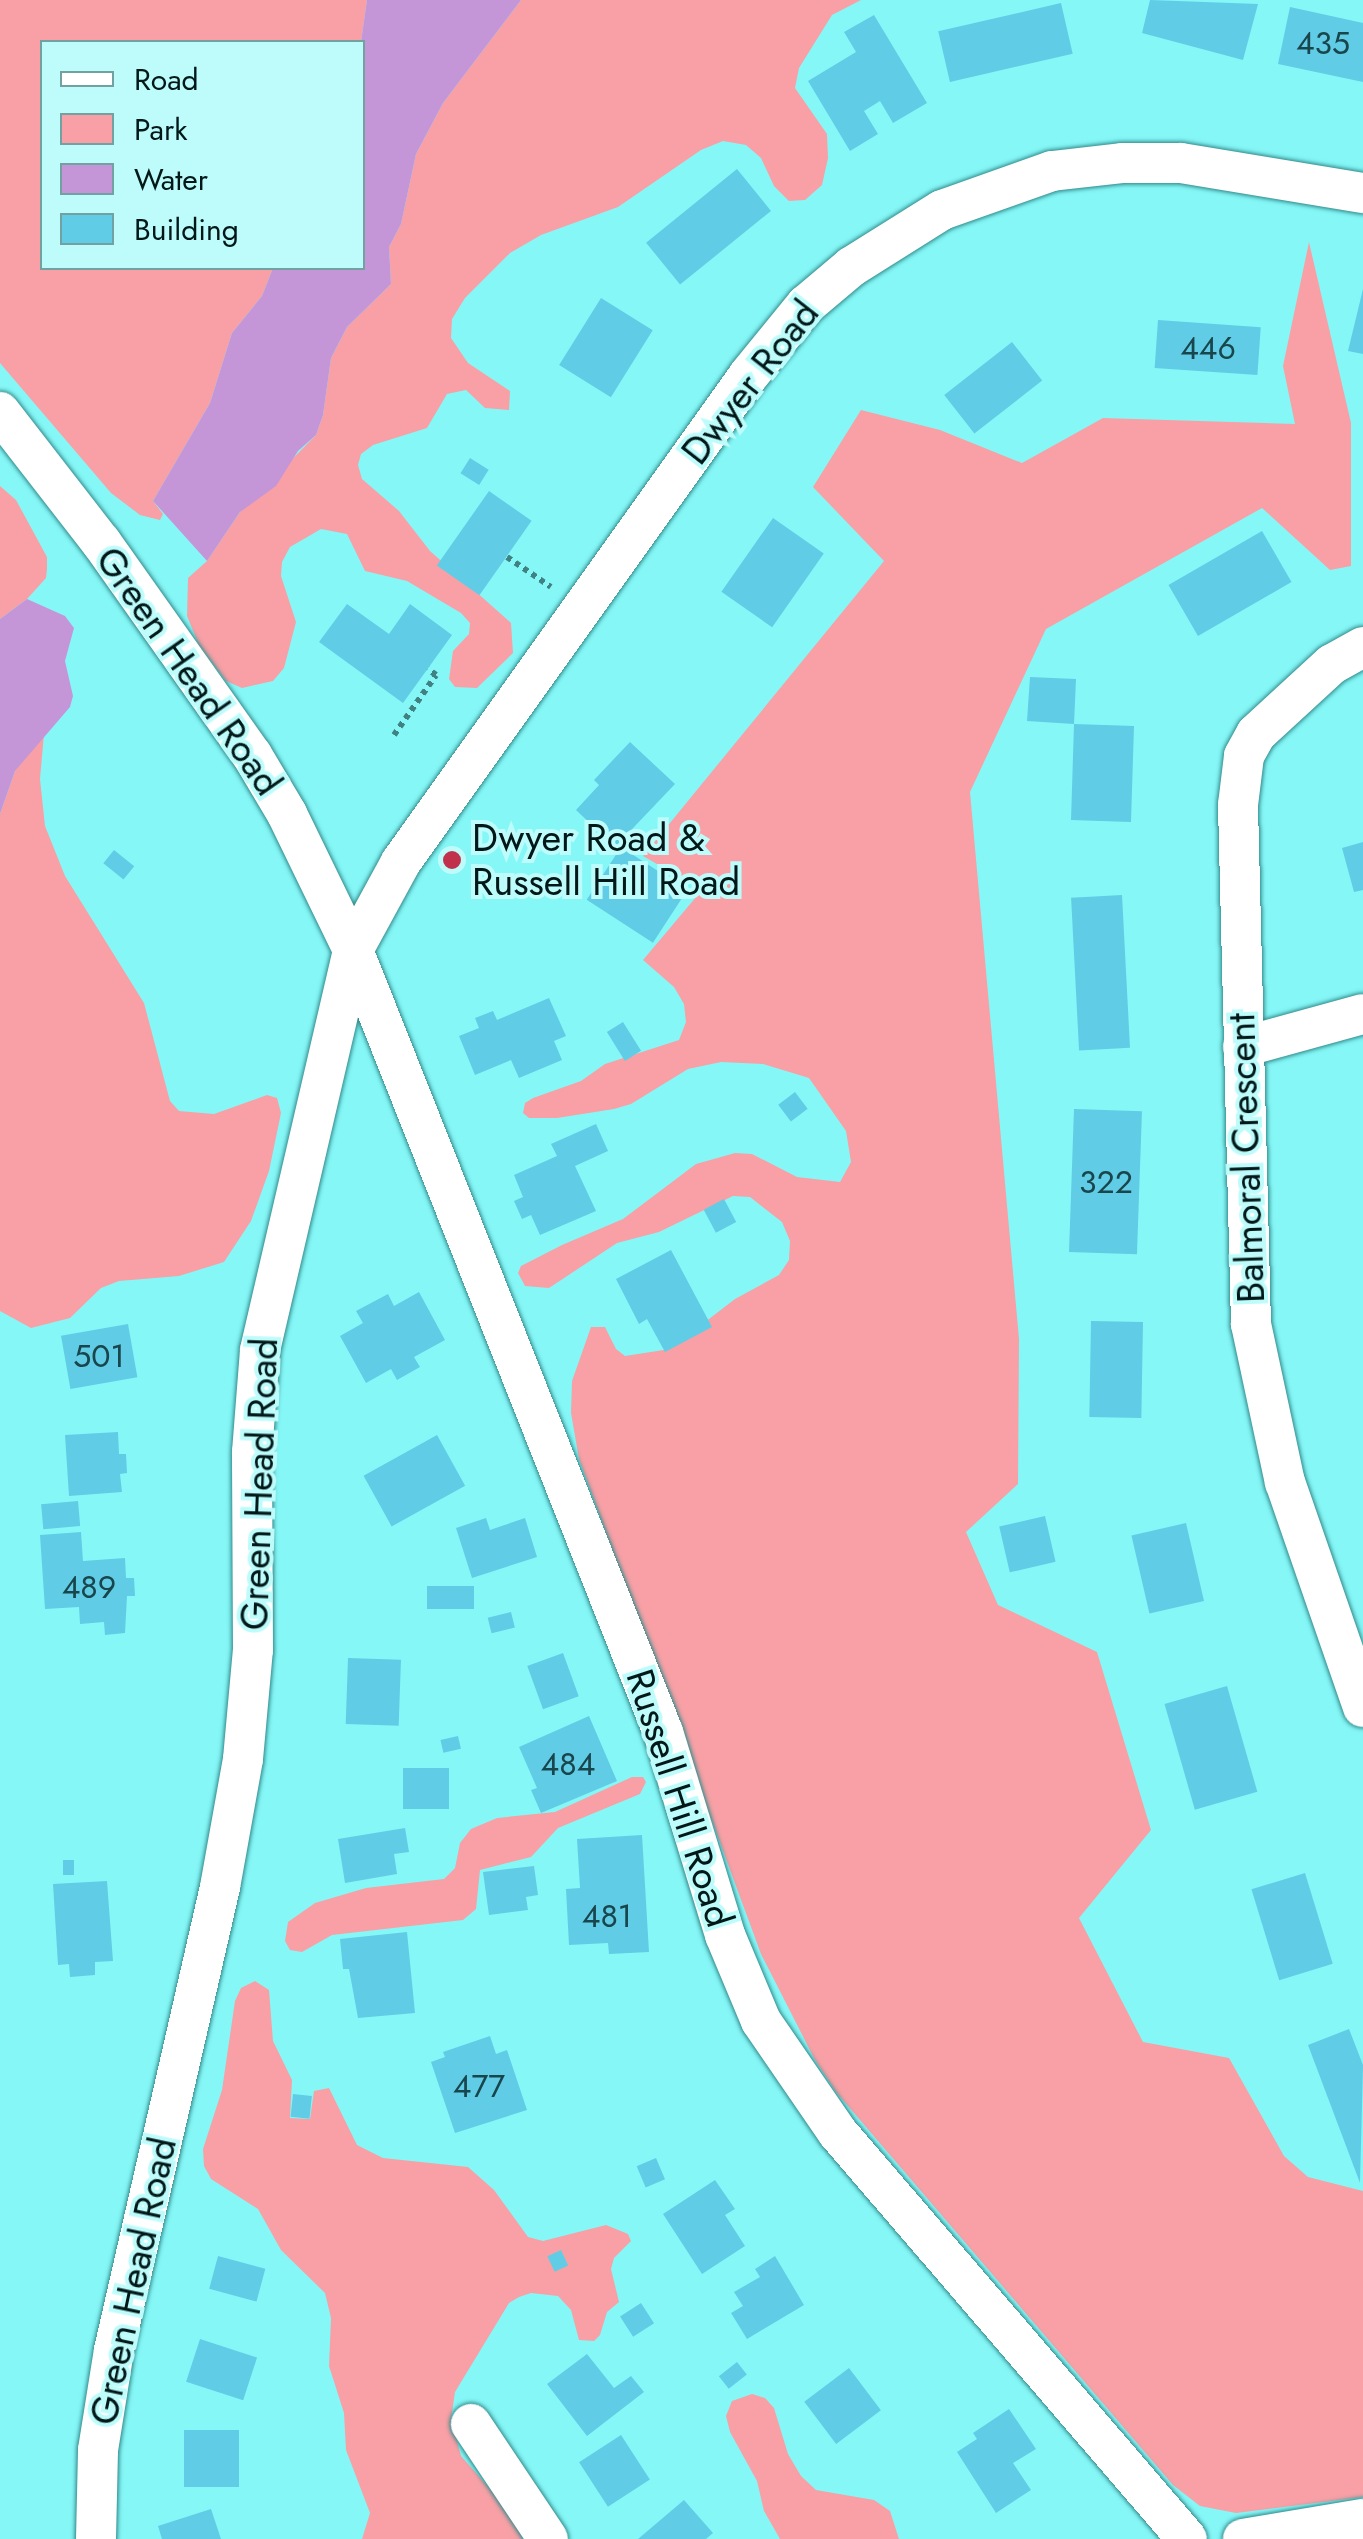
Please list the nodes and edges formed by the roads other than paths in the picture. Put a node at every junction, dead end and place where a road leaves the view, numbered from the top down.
1 (1363, 193) edge
2 (0, 412) edge
3 (1363, 647) edge
4 (354, 950) junction
5 (1363, 1014) edge
6 (1243, 1047) junction
7 (1363, 1707) edge
8 (471, 2424) dead end
9 (1363, 2518) edge
10 (96, 2539) edge
11 (548, 2539) edge
12 (1187, 2539) edge
13 (1243, 2539) edge

1 - 4 street, Dwyer Road
2 - 4 street, Green Head Road
3 - 6 street, Balmoral Crescent
4 - 10 street, Green Head Road
4 - 12 street, Russell Hill Road
5 - 6 street
6 - 7 street, Balmoral Crescent
8 - 11 street
9 - 13 street

